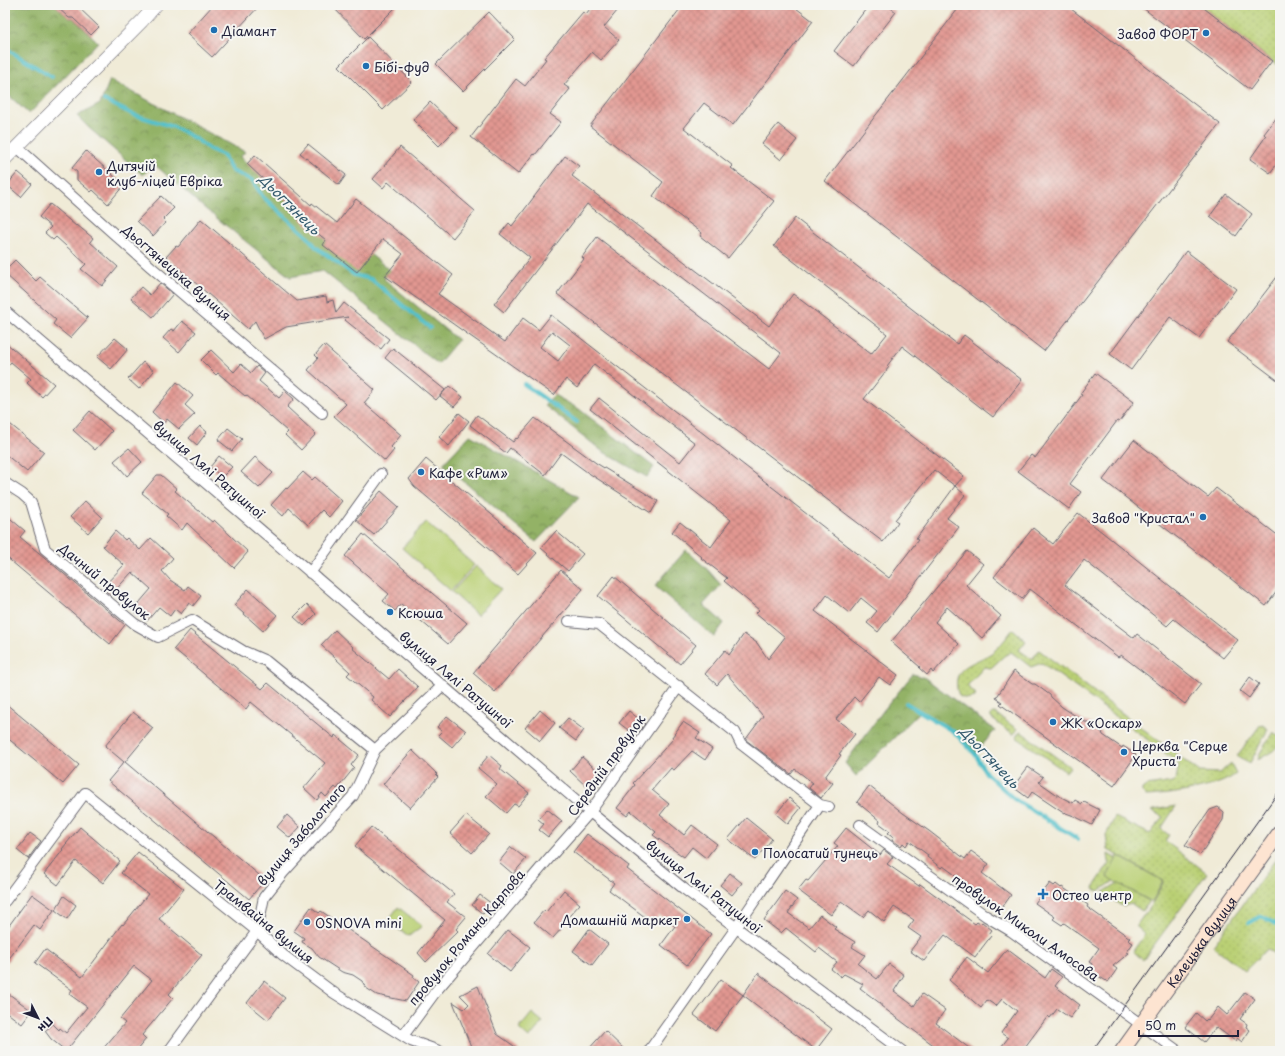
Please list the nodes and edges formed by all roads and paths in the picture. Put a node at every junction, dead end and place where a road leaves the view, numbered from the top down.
1 (156, 5) edge
2 (17, 147) junction
3 (5, 159) edge
4 (5, 312) edge
5 (322, 413) dead end
6 (381, 474) dead end
7 (5, 483) edge
8 (310, 573) junction
9 (569, 621) dead end
10 (443, 685) junction
11 (679, 686) junction
12 (376, 750) junction
13 (590, 812) junction
14 (860, 825) dead end
15 (1280, 832) edge
16 (551, 856) joint
17 (5, 900) edge
18 (736, 928) junction
19 (257, 931) junction
20 (1142, 1024) junction
21 (403, 1036) junction
22 (169, 1051) edge
23 (439, 1051) edge
24 (649, 1051) edge
25 (902, 1051) edge
26 (1122, 1051) edge
27 (1178, 1051) edge

1 - 2 street
2 - 3 street
2 - 5 street, Дьогтянецька вулиця
4 - 8 street, вулиця Лялі Ратушної
6 - 8 street
7 - 12 street, Дачний провулок
8 - 10 street, вулиця Лялі Ратушної
9 - 11 street
10 - 12 street, вулиця Заболотного
10 - 13 street, вулиця Лялі Ратушної
11 - 13 street, Середній провулок
11 - 18 street
12 - 19 street, вулиця Заболотного
13 - 16 street, Середній провулок
13 - 18 street, вулиця Лялі Ратушної
14 - 20 street, провулок Миколи Амосова
15 - 20 main road, Келецька вулиця
16 - 21 street, провулок Романа Карпова
17 - 19 street, Трамвайна вулиця
18 - 24 street
18 - 25 street, вулиця Лялі Ратушної
19 - 21 street, Трамвайна вулиця
19 - 22 street, вулиця Заболотного
20 - 26 main road, Келецька вулиця
20 - 27 street, провулок Миколи Амосова
21 - 23 street, Трамвайна вулиця

